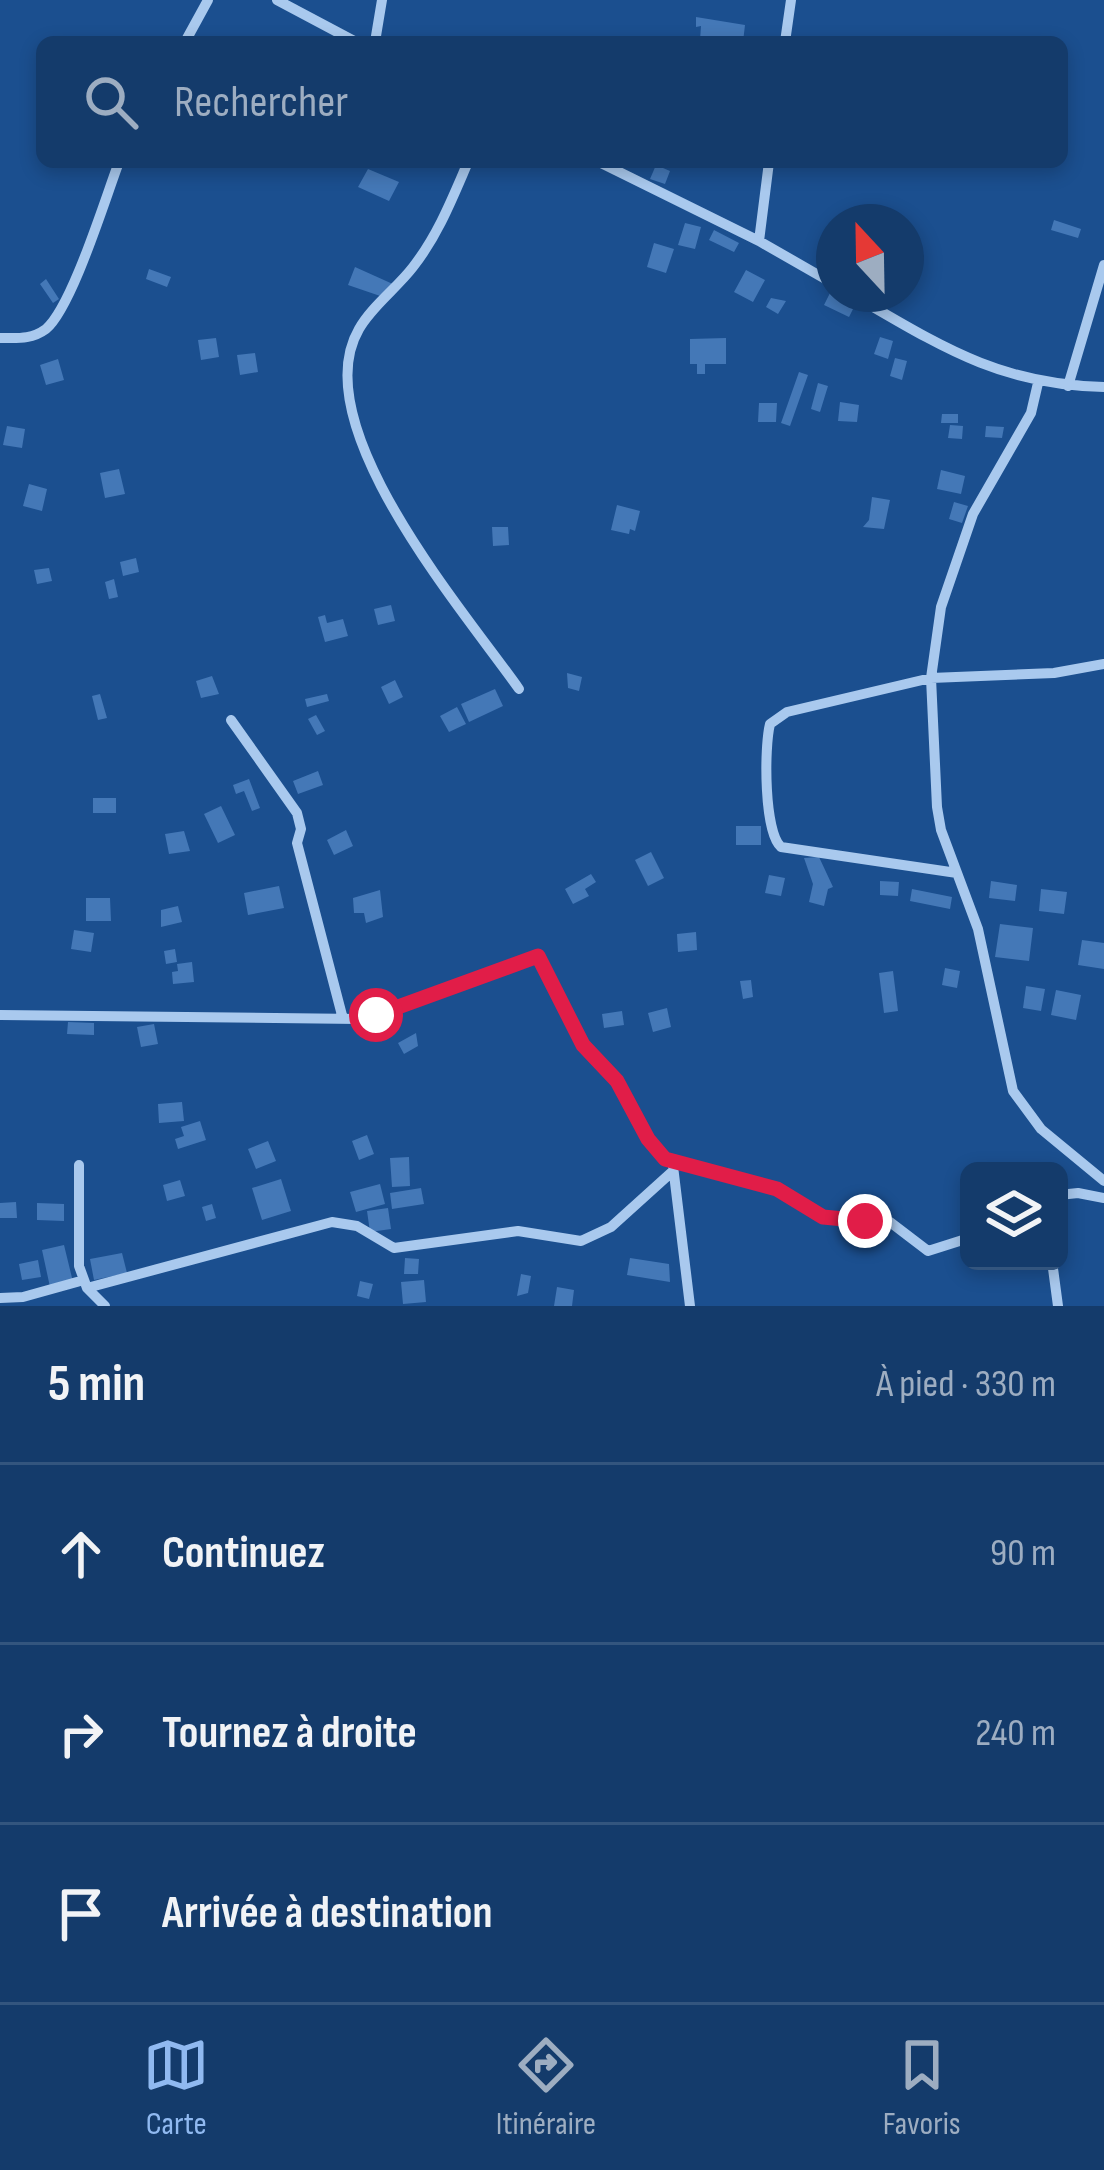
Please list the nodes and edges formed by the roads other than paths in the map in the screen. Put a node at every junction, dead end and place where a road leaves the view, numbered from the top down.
1 (208, 0) edge
2 (277, 0) edge
3 (382, 0) edge
4 (791, 0) edge
5 (188, 36) edge
6 (345, 36) edge
7 (376, 36) edge
8 (786, 36) edge
9 (117, 168) edge
10 (465, 168) edge
11 (611, 168) edge
12 (769, 168) edge
13 (759, 241) junction
14 (1104, 265) edge
15 (816, 274) edge
16 (882, 312) edge
17 (0, 338) edge
18 (1038, 382) junction
19 (1068, 386) junction
20 (1104, 387) edge
21 (1104, 664) edge
22 (931, 679) junction
23 (520, 689) dead end
24 (231, 720) dead end
25 (957, 873) junction
26 (0, 1015) edge
27 (343, 1019) junction
28 (79, 1165) dead end
29 (673, 1167) junction
30 (1104, 1181) edge
31 (1068, 1194) edge
32 (1104, 1198) edge
33 (960, 1241) edge
34 (1053, 1270) edge
35 (86, 1284) junction
36 (0, 1298) edge
37 (105, 1306) edge
38 (690, 1306) edge
39 (1058, 1306) edge

1 - 5 street
2 - 6 street
3 - 7 street
4 - 8 street
9 - 17 street
10 - 23 street
11 - 13 street
12 - 13 street
13 - 15 street
14 - 19 street
16 - 18 street
18 - 19 street
18 - 22 street
19 - 20 street
21 - 22 street
22 - 25 street
22 - 25 street
24 - 27 street
25 - 30 street
26 - 27 street
27 - 29 street
28 - 35 street
29 - 33 street
29 - 35 street
29 - 38 street
31 - 32 street
34 - 39 street
35 - 36 street
35 - 37 street

